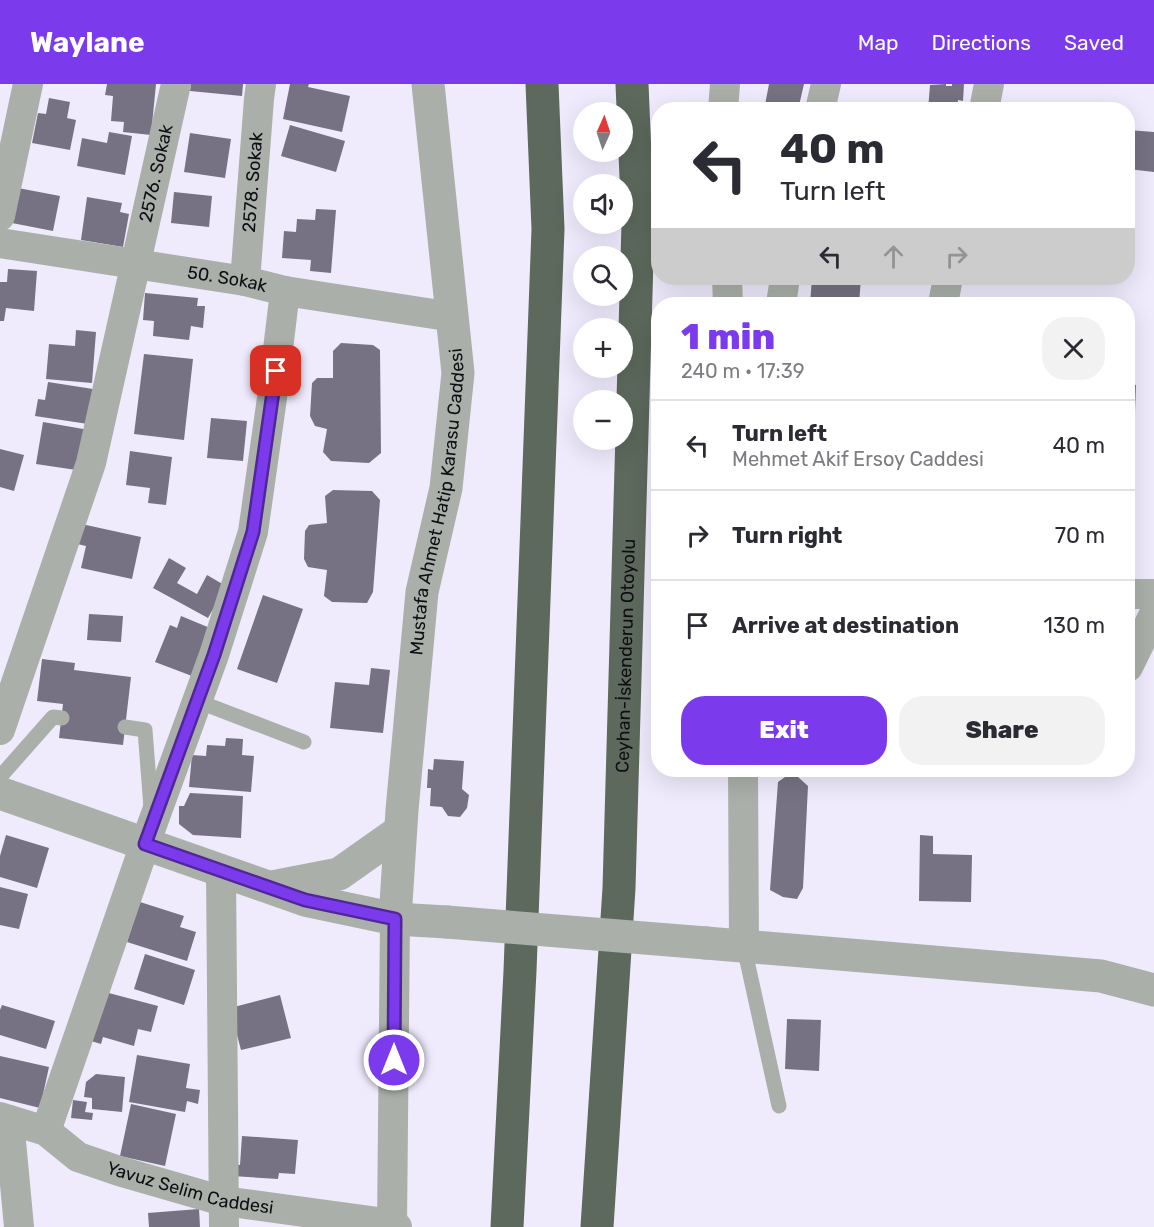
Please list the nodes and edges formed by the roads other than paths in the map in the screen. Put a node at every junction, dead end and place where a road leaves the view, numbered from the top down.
1 (28, 84) edge
2 (176, 84) edge
3 (261, 84) edge
4 (428, 84) edge
5 (542, 84) edge
6 (632, 84) edge
7 (725, 84) edge
8 (826, 84) edge
9 (989, 84) edge
10 (724, 102) edge
11 (822, 102) edge
12 (986, 102) edge
13 (0, 216) edge
14 (0, 243) edge
15 (136, 264) junction
16 (245, 281) junction
17 (285, 291) junction
18 (453, 317) junction
19 (1135, 594) edge
20 (1154, 594) edge
21 (1154, 614) edge
22 (1135, 653) edge
23 (197, 701) junction
24 (62, 718) dead end
25 (125, 727) dead end
26 (0, 729) edge
27 (304, 742) dead end
28 (0, 777) edge
29 (743, 777) edge
30 (0, 794) edge
31 (400, 831) junction
32 (149, 833) junction
33 (221, 870) junction
34 (271, 888) junction
35 (395, 919) junction
36 (744, 946) junction
37 (1154, 990) edge
38 (779, 1106) dead end
39 (5, 1119) edge
40 (46, 1131) junction
41 (224, 1214) edge
42 (394, 1226) edge
43 (19, 1227) edge
44 (507, 1227) edge
45 (597, 1227) edge

1 - 13 street
2 - 15 street, 2576. Sokak
3 - 16 street, 2578. Sokak
4 - 18 street, Mustafa Ahmet Hatip Karasu Caddesi
5 - 44 highway
6 - 45 highway, Ceyhan-İskenderun Otoyolu
7 - 10 street
8 - 11 street
9 - 12 street
14 - 15 street, 50. Sokak
15 - 16 street, 50. Sokak
15 - 26 street, 2576. Sokak
16 - 17 street, 50. Sokak
17 - 18 street, 50. Sokak
17 - 23 street
18 - 31 street, Mustafa Ahmet Hatip Karasu Caddesi
19 - 20 street
21 - 22 street
23 - 27 lane
23 - 32 street
24 - 28 lane
25 - 32 lane
29 - 36 street
30 - 32 street
31 - 34 street
31 - 35 street, Mustafa Ahmet Hatip Karasu Caddesi
32 - 33 street
32 - 40 street
33 - 34 street
33 - 41 street
34 - 35 street
35 - 36 street, bridge
35 - 42 street
36 - 37 street
36 - 38 lane
39 - 40 street, Yavuz Selim Caddesi
39 - 43 street
40 - 41 street, Yavuz Selim Caddesi
41 - 42 street, Yavuz Selim Caddesi

